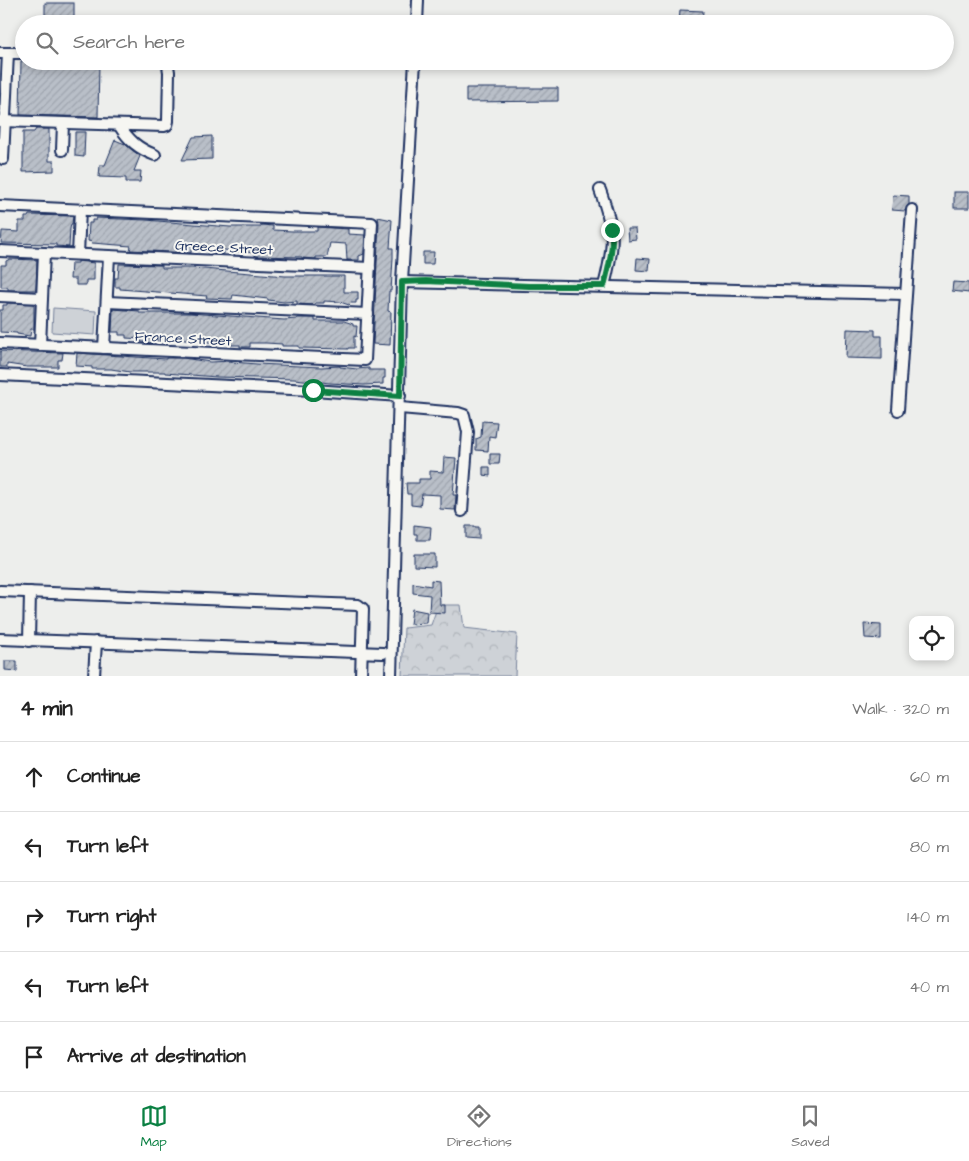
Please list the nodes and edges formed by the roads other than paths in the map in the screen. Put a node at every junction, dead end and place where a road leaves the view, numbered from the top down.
1 (418, 0) edge
2 (417, 15) edge
3 (4, 53) edge
4 (169, 70) edge
5 (414, 70) edge
6 (2, 121) edge
7 (63, 123) junction
8 (119, 126) junction
9 (62, 150) dead end
10 (155, 155) dead end
11 (3, 159) dead end
12 (600, 190) dead end
13 (0, 206) edge
14 (80, 210) junction
15 (912, 210) dead end
16 (0, 250) edge
17 (44, 253) junction
18 (78, 254) junction
19 (109, 256) junction
20 (370, 268) junction
21 (402, 282) junction
22 (604, 286) junction
23 (905, 294) junction
24 (0, 296) edge
25 (42, 298) junction
26 (107, 302) junction
27 (368, 314) junction
28 (0, 343) edge
29 (40, 345) junction
30 (104, 348) junction
31 (0, 375) edge
32 (400, 396) junction
33 (400, 408) junction
34 (898, 410) dead end
35 (462, 511) dead end
36 (0, 591) edge
37 (30, 592) junction
38 (0, 639) edge
39 (29, 641) junction
40 (96, 642) junction
41 (362, 652) junction
42 (383, 652) dead end
43 (94, 676) edge
44 (361, 676) edge
45 (391, 676) edge

1 - 2 street
3 - 6 street
4 - 8 street
5 - 21 street
6 - 7 street
6 - 11 street
7 - 8 street
7 - 9 street
8 - 10 street
12 - 22 street
13 - 14 street
14 - 18 street
14 - 20 street
15 - 23 street
16 - 17 street, Greece Street
17 - 18 street, Greece Street
17 - 25 street
18 - 19 street, Greece Street
19 - 20 street, Greece Street
19 - 26 street
20 - 27 street
21 - 22 street
21 - 32 street
22 - 23 street
23 - 34 street
24 - 25 street
25 - 29 street
26 - 27 street
26 - 30 street
27 - 30 street, France Street
28 - 29 street, France Street
29 - 30 street, France Street
31 - 32 street
32 - 33 street
33 - 35 street
33 - 45 street
36 - 37 street
37 - 39 street
37 - 41 street
38 - 39 street
39 - 40 street
40 - 41 street
40 - 43 street
41 - 42 street
41 - 44 street

